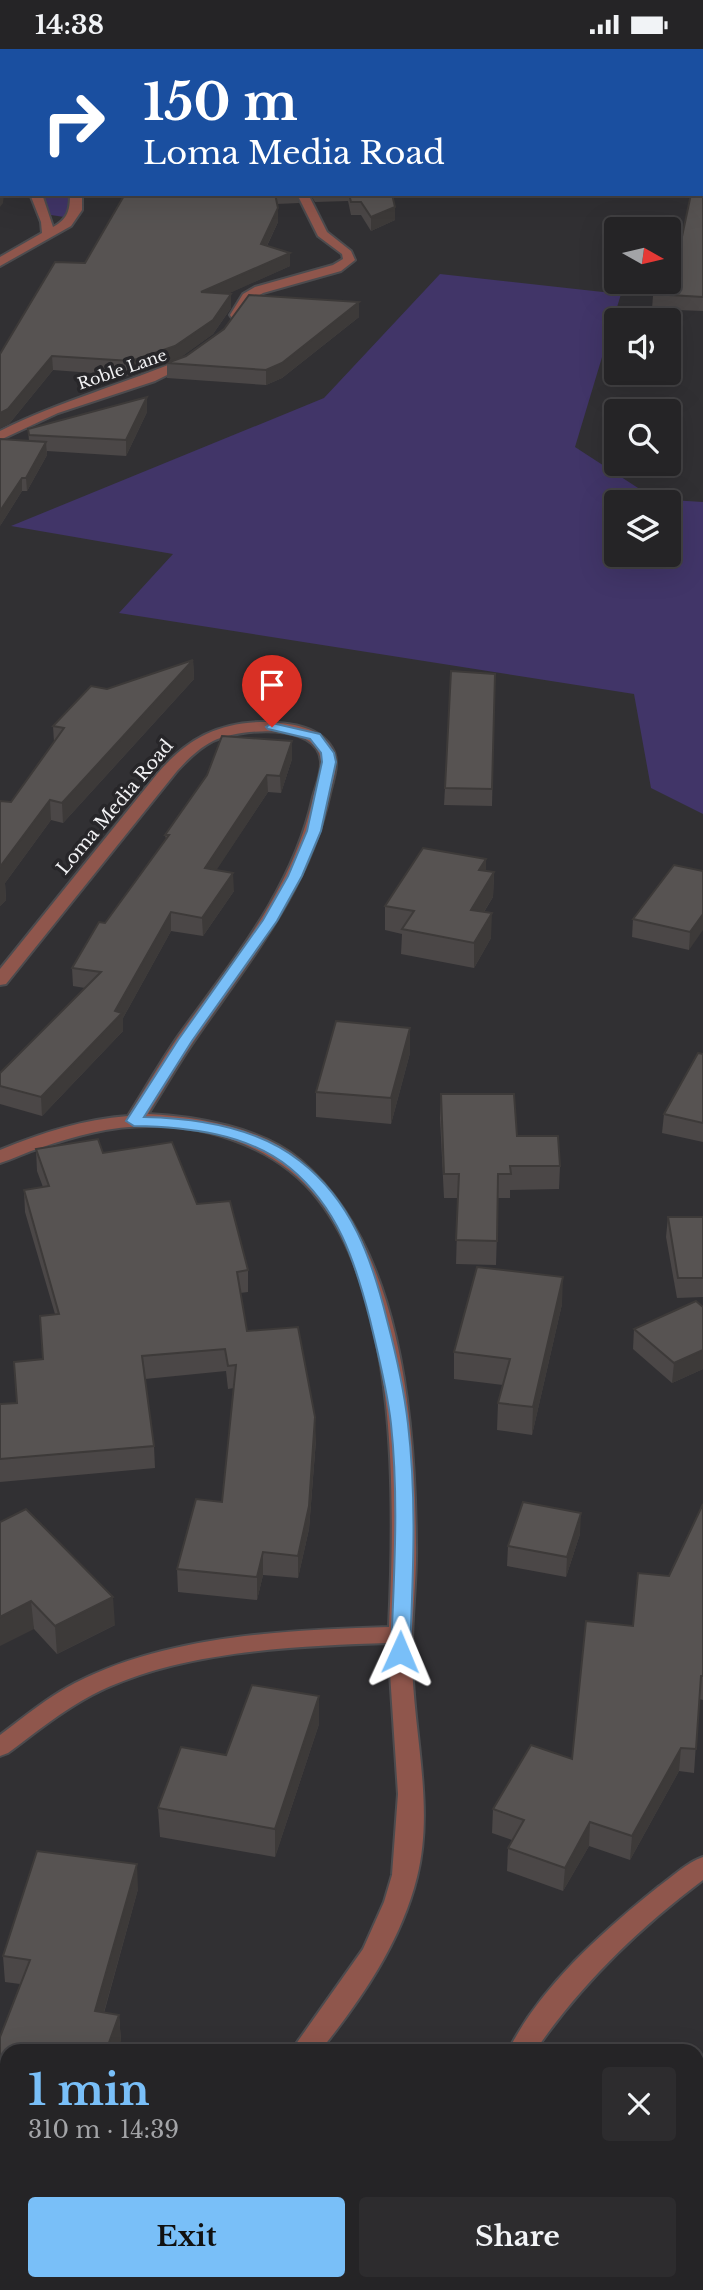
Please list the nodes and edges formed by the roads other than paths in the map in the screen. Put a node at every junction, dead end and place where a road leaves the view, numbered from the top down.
1 (37, 196) edge
2 (76, 196) edge
3 (303, 196) edge
4 (48, 236) junction
5 (0, 262) edge
6 (231, 322) edge
7 (208, 350) edge
8 (0, 436) edge
9 (0, 980) edge
10 (134, 1121) junction
11 (0, 1157) edge
12 (400, 1635) junction
13 (0, 1747) edge
14 (703, 1867) edge
15 (309, 2044) edge
16 (525, 2044) edge

1 - 4 street
2 - 4 street
3 - 6 street
4 - 5 street
7 - 8 street, Roble Lane
9 - 10 street, Loma Media Road
10 - 11 street
10 - 12 street
12 - 13 street
12 - 15 street
14 - 16 street

